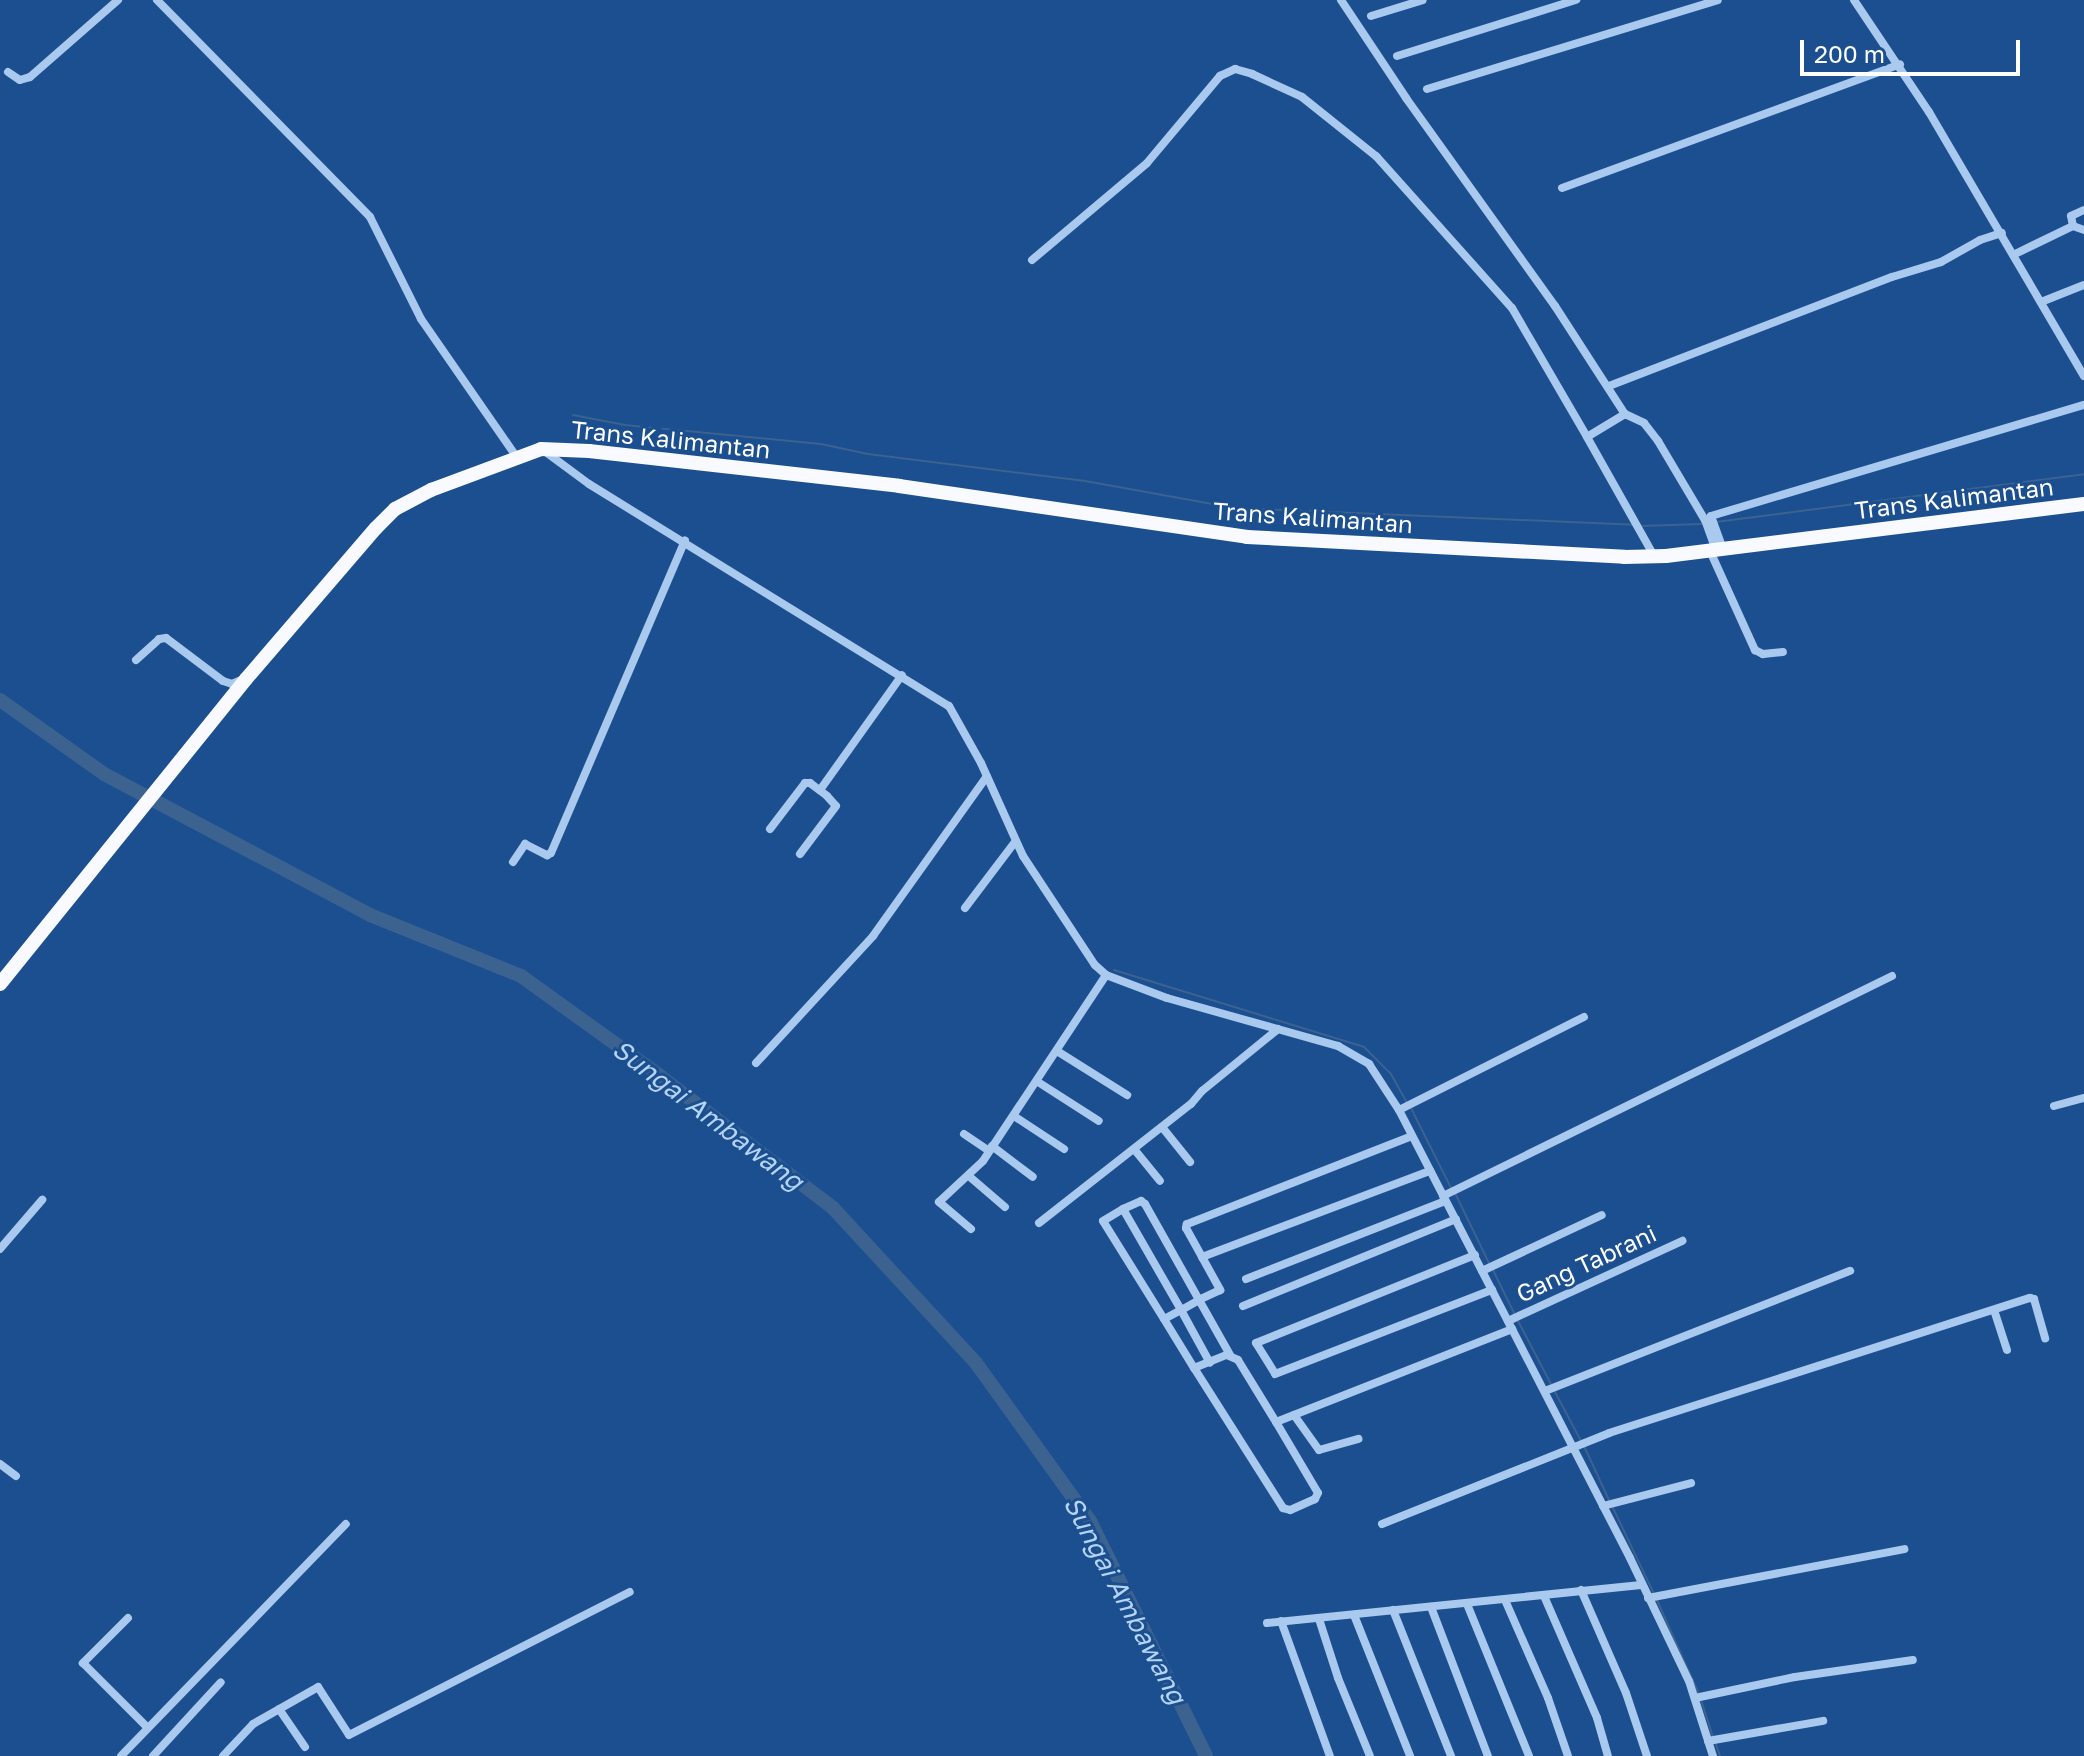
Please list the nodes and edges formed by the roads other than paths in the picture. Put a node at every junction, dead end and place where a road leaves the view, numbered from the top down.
1 (118, 0) edge
2 (157, 0) edge
3 (1341, 0) edge
4 (1423, 0) edge
5 (1576, 0) edge
6 (1718, 0) edge
7 (1854, 0) edge
8 (1371, 16) dead end
9 (1397, 56) dead end
10 (1900, 64) junction
11 (8, 72) dead end
12 (1427, 89) dead end
13 (1562, 188) dead end
14 (2084, 210) edge
15 (2073, 226) junction
16 (2084, 230) edge
17 (2002, 233) junction
18 (2015, 254) junction
19 (1032, 260) dead end
20 (2084, 285) edge
21 (2041, 302) junction
22 (2084, 354) edge
23 (2074, 358) junction
24 (2084, 376) edge
25 (1609, 386) junction
26 (2084, 405) edge
27 (1625, 414) junction
28 (1587, 437) junction
29 (541, 449) junction
30 (516, 456) junction
31 (2084, 504) edge
32 (1709, 523) junction
33 (685, 541) junction
34 (1716, 550) junction
35 (1654, 557) junction
36 (1783, 652) dead end
37 (136, 660) dead end
38 (902, 675) junction
39 (246, 679) junction
40 (987, 776) junction
41 (820, 790) junction
42 (770, 829) dead end
43 (1015, 842) junction
44 (800, 854) dead end
45 (513, 862) dead end
46 (965, 908) dead end
47 (1106, 975) junction
48 (1892, 976) dead end
49 (0, 984) edge
50 (1584, 1017) dead end
51 (1278, 1029) junction
52 (1057, 1051) junction
53 (756, 1063) dead end
54 (1038, 1082) junction
55 (1127, 1095) dead end
56 (2084, 1098) edge
57 (2054, 1106) dead end
58 (1406, 1107) junction
59 (1014, 1116) junction
60 (1099, 1121) dead end
61 (1162, 1127) junction
62 (964, 1134) dead end
63 (1412, 1136) junction
64 (991, 1149) junction
65 (1064, 1149) dead end
66 (1134, 1149) junction
67 (1190, 1162) dead end
68 (1430, 1171) junction
69 (970, 1177) junction
70 (1033, 1177) dead end
71 (1160, 1181) dead end
72 (1444, 1197) junction
73 (42, 1200) dead end
74 (1005, 1207) dead end
75 (1123, 1209) junction
76 (1602, 1215) dead end
77 (1456, 1219) junction
78 (1039, 1223) dead end
79 (971, 1229) dead end
80 (1682, 1241) dead end
81 (0, 1249) edge
82 (1475, 1255) junction
83 (1202, 1257) junction
84 (1488, 1268) junction
85 (1850, 1271) dead end
86 (1246, 1279) dead end
87 (1492, 1290) junction
88 (1201, 1299) junction
89 (1243, 1306) dead end
90 (1181, 1310) junction
91 (1994, 1310) junction
92 (1164, 1319) junction
93 (1512, 1322) junction
94 (2045, 1338) dead end
95 (2007, 1350) dead end
96 (1230, 1355) junction
97 (1210, 1363) junction
98 (1194, 1368) junction
99 (1549, 1389) junction
100 (1294, 1415) junction
101 (1276, 1422) junction
102 (1358, 1439) dead end
103 (1578, 1444) junction
104 (0, 1464) edge
105 (16, 1476) dead end
106 (1691, 1483) dead end
107 (1603, 1506) junction
108 (346, 1524) dead end
109 (1382, 1524) dead end
110 (1904, 1549) dead end
111 (1641, 1585) junction
112 (1581, 1590) junction
113 (630, 1592) dead end
114 (1544, 1596) junction
115 (1648, 1598) junction
116 (1505, 1600) junction
117 (1467, 1604) junction
118 (1431, 1607) junction
119 (1393, 1610) junction
120 (1354, 1615) junction
121 (128, 1618) dead end
122 (1319, 1619) junction
123 (1281, 1621) junction
124 (1267, 1623) dead end
125 (1913, 1660) dead end
126 (221, 1682) dead end
127 (1695, 1698) junction
128 (279, 1709) junction
129 (1823, 1721) dead end
130 (147, 1727) junction
131 (1708, 1741) junction
132 (305, 1747) dead end
133 (121, 1756) edge
134 (153, 1756) edge
135 (223, 1756) edge
136 (1330, 1756) edge
137 (1370, 1756) edge
138 (1410, 1756) edge
139 (1451, 1756) edge
140 (1488, 1756) edge
141 (1529, 1756) edge
142 (1568, 1756) edge
143 (1608, 1756) edge
144 (1647, 1756) edge
145 (1713, 1756) edge

1 - 11 street
2 - 30 street
3 - 25 street
4 - 8 street
5 - 9 street
6 - 12 street
7 - 10 street
10 - 13 street
10 - 17 street
14 - 15 street
15 - 16 street
15 - 18 street
17 - 18 street
17 - 25 street
18 - 21 street
19 - 28 street
20 - 21 street
21 - 23 street
22 - 23 street
23 - 24 street
25 - 27 street
26 - 32 street
27 - 28 street
27 - 32 street
28 - 35 street
29 - 30 highway
29 - 33 street
29 - 35 highway, Trans Kalimantan
30 - 39 highway
31 - 34 highway, Trans Kalimantan
32 - 34 street
33 - 38 street
33 - 45 street
34 - 35 highway, Trans Kalimantan
34 - 36 street
37 - 39 street
38 - 40 street
38 - 41 street
39 - 49 highway
40 - 43 street
40 - 53 street
41 - 42 street
41 - 44 street
43 - 46 street
43 - 47 street
47 - 51 street
47 - 52 street
48 - 72 street
50 - 58 street
51 - 58 street
51 - 61 street
52 - 54 street
52 - 55 street
54 - 59 street
54 - 60 street
56 - 57 street
58 - 63 street
59 - 64 street
59 - 65 street
61 - 66 street
61 - 67 street
62 - 64 street
63 - 68 street
63 - 83 street
64 - 69 street
64 - 70 street
66 - 71 street
66 - 78 street
68 - 72 street
68 - 83 street
69 - 74 street
69 - 79 street
72 - 77 street
72 - 86 street
73 - 81 street
75 - 88 street
75 - 90 street
75 - 92 street
76 - 84 street
77 - 82 street
77 - 89 street
80 - 93 street, Gang Tabrani
82 - 84 street
82 - 87 street
83 - 88 street
84 - 87 street
85 - 99 street
87 - 93 street
88 - 90 street
88 - 96 street
90 - 92 street
90 - 97 street
91 - 94 street
91 - 95 street
91 - 103 street
92 - 98 street
93 - 99 street
93 - 100 street, Gang Tabrani
96 - 97 street
96 - 101 street
97 - 98 street
98 - 101 street
99 - 103 street
100 - 101 street, Gang Tabrani
100 - 102 street
103 - 107 street
103 - 109 street
104 - 105 street
106 - 107 street
107 - 111 street
108 - 130 street
110 - 115 street
111 - 112 street
111 - 115 street
112 - 114 street
112 - 144 street
113 - 128 street
114 - 116 street
114 - 143 street
115 - 127 street
116 - 117 street
116 - 142 street
117 - 118 street
117 - 141 street
118 - 119 street
118 - 140 street
119 - 120 street
119 - 139 street
120 - 122 street
120 - 138 street
121 - 130 street
122 - 123 street
122 - 137 street
123 - 124 street
123 - 136 street
125 - 127 street
126 - 134 street
127 - 131 street
128 - 132 street
128 - 135 street
129 - 131 street
130 - 133 street
131 - 145 street

